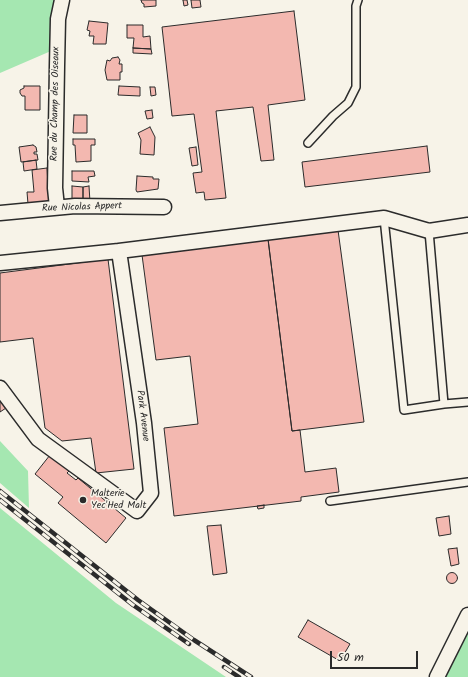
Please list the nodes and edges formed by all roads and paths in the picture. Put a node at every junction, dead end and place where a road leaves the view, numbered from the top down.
1 (62, 0) edge
2 (358, 0) edge
3 (308, 143) dead end
4 (164, 207) dead end
5 (57, 208) junction
6 (0, 213) edge
7 (384, 218) junction
8 (468, 225) edge
9 (429, 231) junction
10 (119, 251) junction
11 (0, 263) edge
12 (0, 388) edge
13 (468, 402) edge
14 (444, 404) junction
15 (468, 482) edge
16 (330, 501) dead end
17 (468, 615) edge
18 (437, 677) edge

1 - 5 street, Rue du Champ des Oiseaux
2 - 3 lane
4 - 5 street, Rue Nicolas Appert
5 - 6 street, Rue Nicolas Appert
7 - 9 street
7 - 10 street
7 - 14 lane
8 - 9 street
9 - 14 lane
10 - 11 street
10 - 12 street, Park Avenue
13 - 14 lane
15 - 16 lane
17 - 18 street

